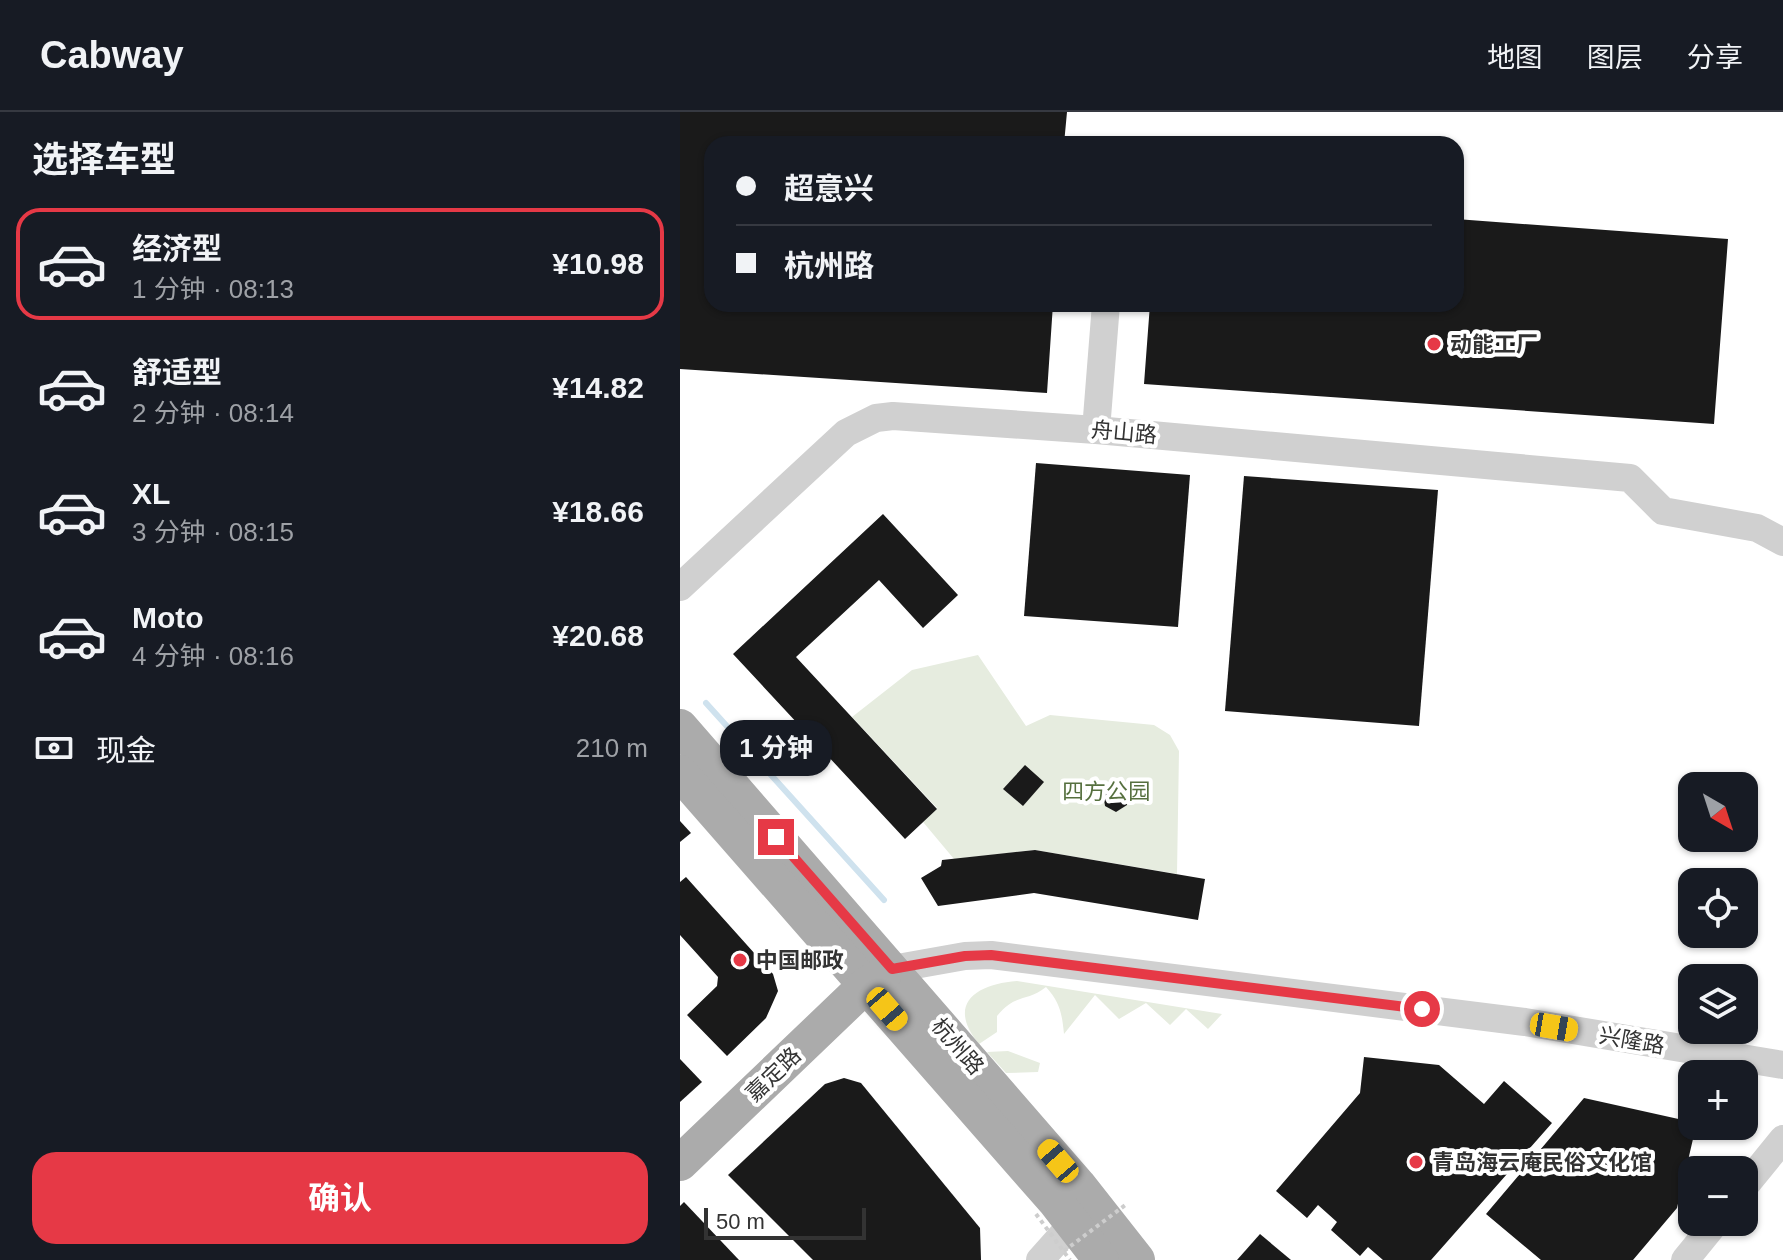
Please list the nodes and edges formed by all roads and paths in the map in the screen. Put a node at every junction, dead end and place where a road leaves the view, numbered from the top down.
1 (1105, 312) edge
2 (1096, 430) junction
3 (1783, 542) edge
4 (680, 587) edge
5 (680, 727) edge
6 (680, 773) edge
7 (879, 977) junction
8 (1783, 1065) edge
9 (1783, 1139) edge
10 (680, 1163) edge
11 (1758, 1170) edge
12 (1128, 1203) dead end
13 (1036, 1214) dead end
14 (1705, 1236) edge
15 (1059, 1245) edge
16 (1070, 1260) edge
17 (1101, 1260) edge
18 (1137, 1260) edge
19 (1685, 1260) edge

1 - 2 street
2 - 3 street, 舟山路
2 - 4 street, 舟山路
5 - 7 main road, 杭州路
6 - 7 main road, 杭州路
7 - 8 street, 兴隆路
7 - 10 main road, 嘉定路
7 - 15 main road, 杭州路
7 - 18 main road, 杭州路
9 - 11 street
12 - 15 path, bridge
13 - 15 path, bridge
14 - 19 street
15 - 16 path, bridge
15 - 17 main road, 杭州路

